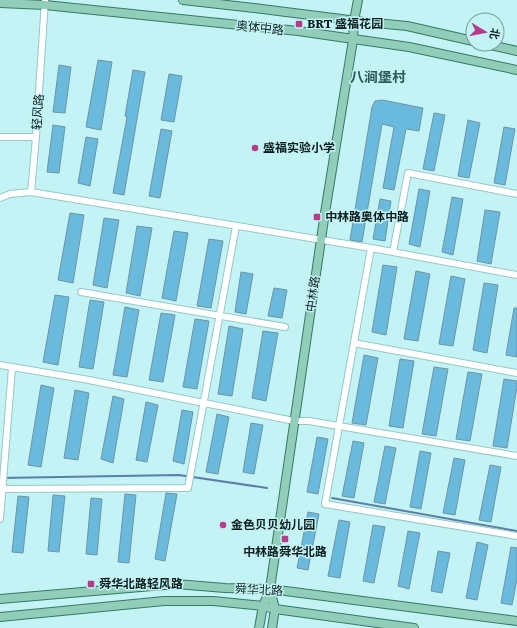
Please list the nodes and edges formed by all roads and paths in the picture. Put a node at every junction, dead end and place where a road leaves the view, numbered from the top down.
1 (183, 0) edge
2 (358, 0) edge
3 (0, 3) edge
4 (45, 3) edge
5 (354, 21) junction
6 (465, 39) edge
7 (353, 40) junction
8 (505, 48) edge
9 (517, 51) edge
10 (517, 70) edge
11 (0, 137) edge
12 (36, 137) junction
13 (31, 192) junction
14 (517, 194) edge
15 (0, 198) edge
16 (236, 226) junction
17 (321, 240) junction
18 (371, 248) junction
19 (393, 252) junction
20 (517, 275) edge
21 (81, 292) dead end
22 (220, 316) junction
23 (285, 327) dead end
24 (354, 343) junction
25 (0, 365) edge
26 (12, 368) junction
27 (517, 372) edge
28 (204, 403) junction
29 (294, 421) junction
30 (339, 426) junction
31 (517, 456) edge
32 (2, 490) junction
33 (0, 519) edge
34 (517, 536) edge
35 (270, 589) junction
36 (0, 598) edge
37 (263, 606) junction
38 (275, 609) junction
39 (0, 617) edge
40 (517, 621) edge
41 (259, 628) edge
42 (272, 628) edge
43 (414, 628) edge

1 - 5 main road, 奥体中路
2 - 5 main road, 中林路
3 - 4 main road, 奥体中路
4 - 7 main road, 奥体中路
4 - 12 street, 轻风路
5 - 6 main road, 奥体中路
5 - 7 main road, 中林路
7 - 10 main road, 奥体中路
7 - 17 main road, 中林路
8 - 9 main road
11 - 12 street
12 - 13 street, 轻风路
13 - 15 street
13 - 16 street
14 - 19 street
16 - 17 street
16 - 22 street
17 - 18 street
17 - 29 main road, 中林路
18 - 19 street
18 - 24 street
19 - 20 street
21 - 22 street
22 - 23 street
22 - 28 street
24 - 27 street
24 - 30 street
25 - 26 street
26 - 28 street
26 - 32 street
28 - 29 street
28 - 32 street
29 - 30 street
29 - 35 main road, 中林路
30 - 31 street
30 - 34 street
32 - 33 street
35 - 36 main road, 舜华北路
35 - 37 main road, 中林路
35 - 38 main road, 中林路
35 - 40 main road, 舜华北路
37 - 38 main road, 舜华北路
37 - 39 main road, 舜华北路
37 - 41 main road, 中林路
38 - 42 main road, 中林路
38 - 43 main road, 舜华北路

